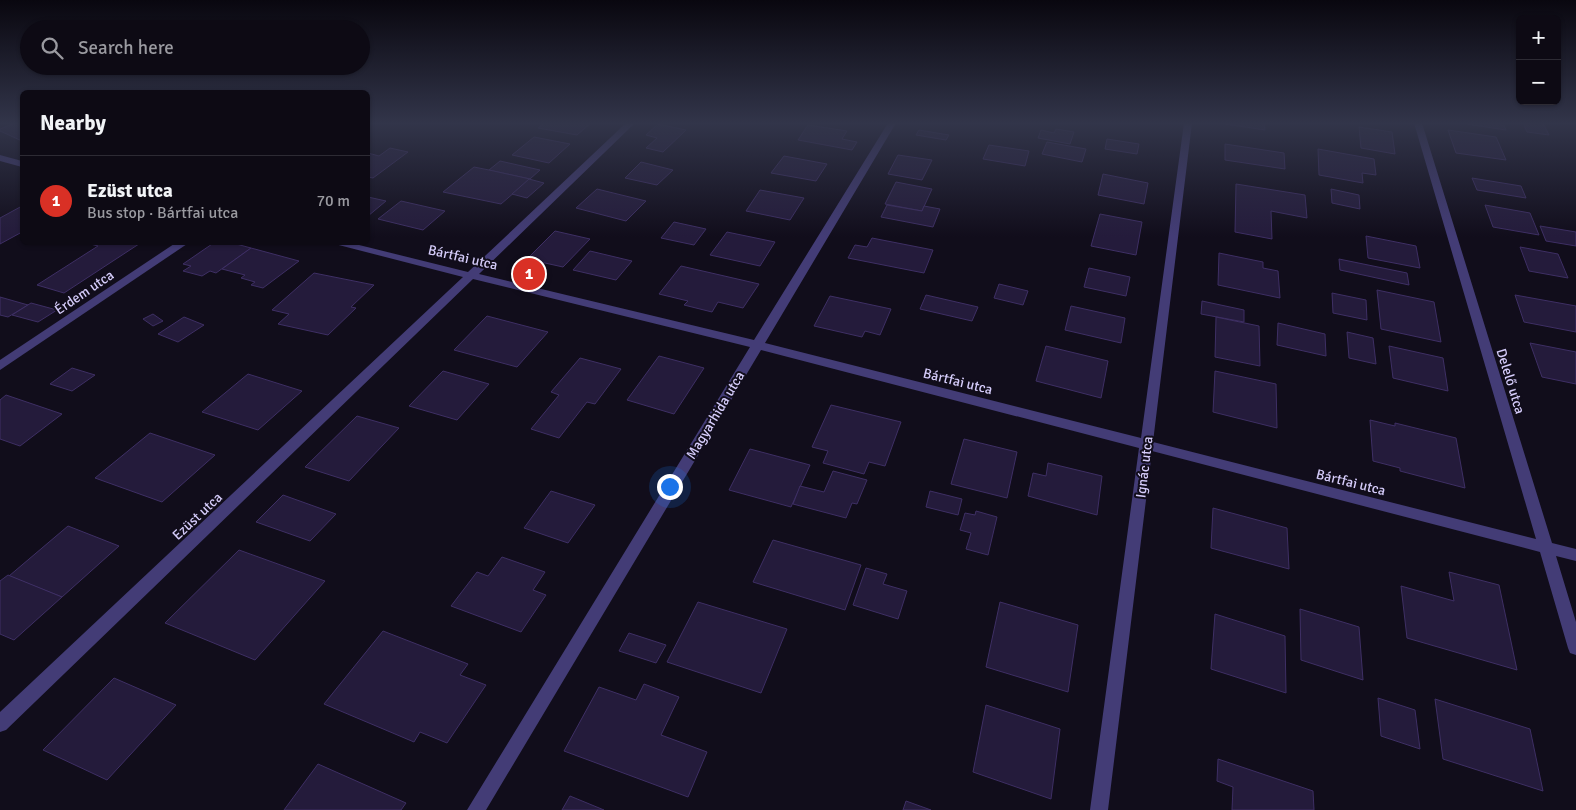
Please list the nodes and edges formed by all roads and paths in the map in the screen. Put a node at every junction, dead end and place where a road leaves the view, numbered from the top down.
1 (592, 161) edge
2 (869, 161) edge
3 (1183, 161) edge
4 (1429, 161) edge
5 (181, 245) edge
6 (345, 245) edge
7 (474, 275) junction
8 (758, 345) junction
9 (0, 366) edge
10 (1146, 446) junction
11 (1545, 547) junction
12 (1576, 555) edge
13 (1576, 648) edge
14 (0, 724) edge
15 (476, 810) edge
16 (1098, 810) edge

1 - 7 street, Ezüst utca
2 - 8 street, Magyarhida utca
3 - 10 street, Ignác utca
4 - 11 street, Delelő utca
5 - 9 street, Érdem utca
6 - 7 street, Bártfai utca
7 - 8 street, Bártfai utca
7 - 14 street, Ezüst utca
8 - 10 street, Bártfai utca
8 - 15 street, Magyarhida utca
10 - 11 street, Bártfai utca
10 - 16 street, Ignác utca
11 - 12 street, Bártfai utca
11 - 13 street, Delelő utca

